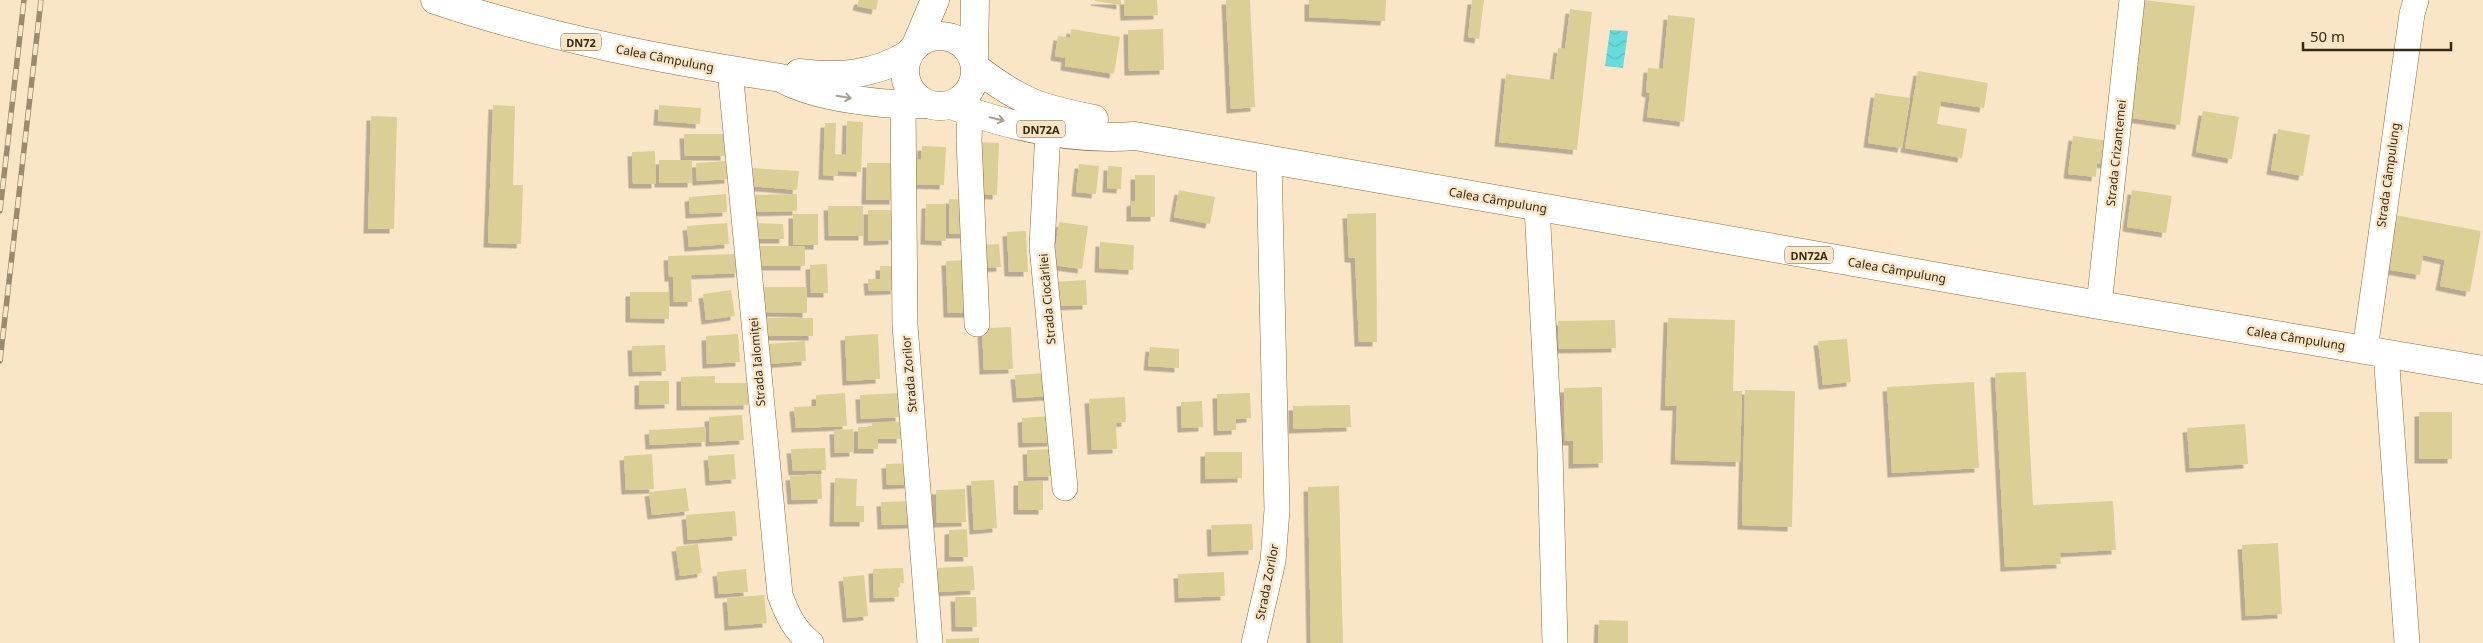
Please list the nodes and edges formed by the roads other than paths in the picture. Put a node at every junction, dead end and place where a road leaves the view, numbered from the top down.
1 (435, 0) edge
2 (935, 0) edge
3 (975, 0) edge
4 (2132, 0) edge
5 (2416, 0) edge
6 (912, 50) junction
7 (975, 63) junction
8 (730, 70) junction
9 (781, 78) junction
10 (937, 106) junction
11 (1048, 120) junction
12 (1269, 160) junction
13 (1536, 207) junction
14 (2099, 306) junction
15 (977, 324) dead end
16 (2376, 352) junction
17 (2483, 370) edge
18 (1064, 488) dead end
19 (800, 640) edge
20 (930, 643) edge
21 (1254, 643) edge
22 (1556, 643) edge
23 (2407, 643) edge

1 - 8 main road, Calea Câmpulung / DN72
2 - 6 main road
3 - 7 main road
4 - 14 street, Strada Crizantemei
5 - 16 street, Strada Câmpulung
6 - 7 main road, Calea Câmpulung / DN72
6 - 9 main road, Calea Câmpulung / DN72
6 - 10 main road
7 - 10 main road
7 - 11 main road, Calea Câmpulung / DN72A
8 - 9 main road, Calea Câmpulung / DN72
8 - 19 street, Strada Ialomiței
9 -> 10 main road, Calea Câmpulung / DN72
10 -> 11 main road, Calea Câmpulung / DN72A
10 - 15 street
10 - 20 street, Strada Zorilor
11 - 12 main road, Calea Câmpulung / DN72A
11 - 18 street, Strada Ciocârliei
12 - 13 main road, Calea Câmpulung / DN72A
12 - 21 street, Strada Zorilor
13 - 14 main road, Calea Câmpulung / DN72A
13 - 22 street
14 - 16 main road, Calea Câmpulung / DN72A
16 - 17 main road, Calea Câmpulung / DN72A
16 - 23 street, Strada Câmpulung

